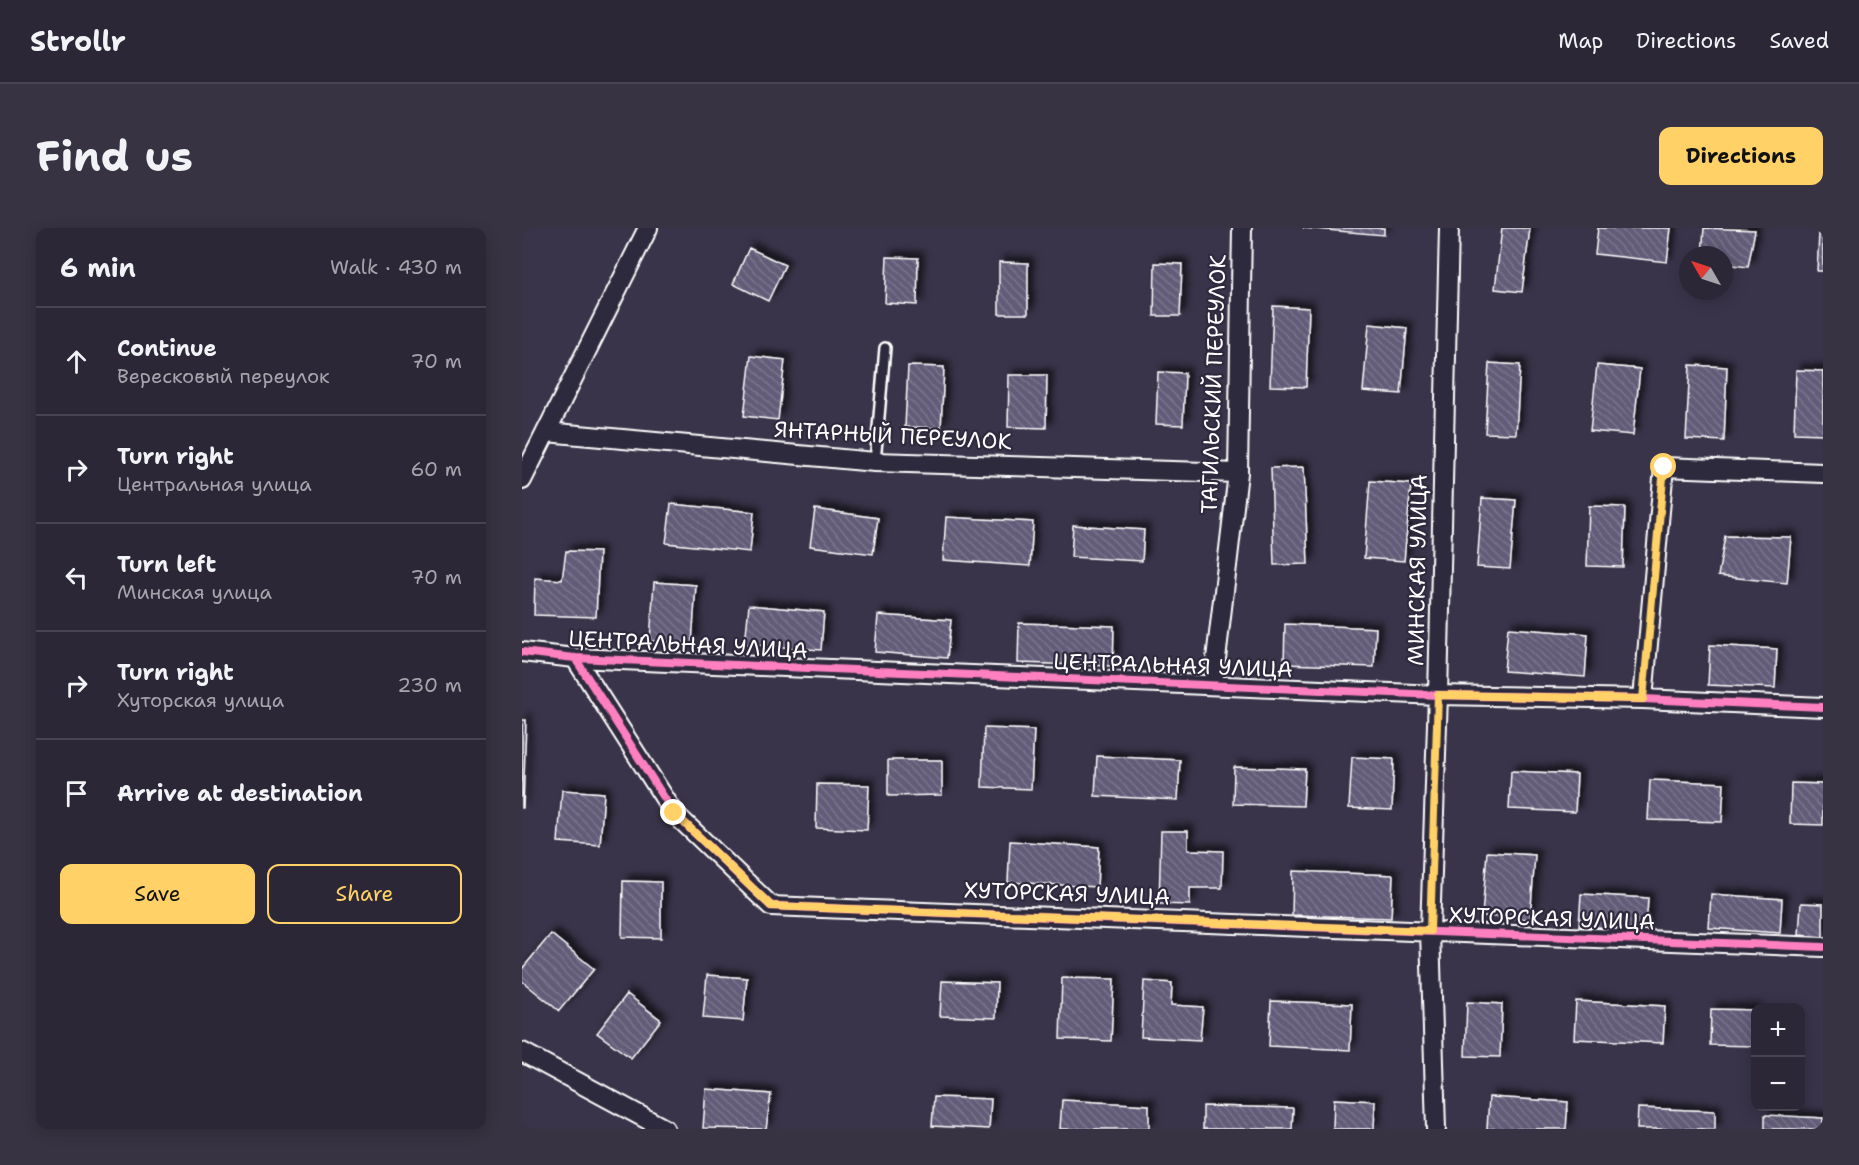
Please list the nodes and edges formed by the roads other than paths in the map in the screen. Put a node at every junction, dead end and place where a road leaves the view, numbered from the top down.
1 (648, 228) edge
2 (1242, 228) edge
3 (1449, 228) edge
4 (885, 348) dead end
5 (546, 432) junction
6 (874, 462) junction
7 (1238, 473) junction
8 (1823, 473) edge
9 (522, 480) edge
10 (522, 652) edge
11 (575, 658) junction
12 (1213, 684) junction
13 (1438, 695) junction
14 (1643, 699) junction
15 (1823, 707) edge
16 (1430, 931) junction
17 (1823, 948) edge
18 (522, 1052) edge
19 (665, 1129) edge
20 (1436, 1129) edge

1 - 5 street
2 - 7 street, ТАГИЛЬСКИЙ ПЕРЕУЛОК
3 - 13 street, МИНСКАЯ УЛИЦА
4 - 6 lane
5 - 6 street, ЯНТАРНЫЙ ПЕРЕУЛОК
5 - 9 street
6 - 7 street, ЯНТАРНЫЙ ПЕРЕУЛОК
7 - 12 street, ТАГИЛЬСКИЙ ПЕРЕУЛОК
8 - 14 street
10 - 11 street, ЦЕНТРАЛЬНАЯ УЛИЦА
11 - 12 street, ЦЕНТРАЛЬНАЯ УЛИЦА
11 - 16 street, ХУТОРСКАЯ УЛИЦА
12 - 13 street, ЦЕНТРАЛЬНАЯ УЛИЦА
13 - 14 street, ЦЕНТРАЛЬНАЯ УЛИЦА
13 - 16 street, МИНСКАЯ УЛИЦА
14 - 15 street, ЦЕНТРАЛЬНАЯ УЛИЦА
16 - 17 street, ХУТОРСКАЯ УЛИЦА
16 - 20 street, МИНСКАЯ УЛИЦА
18 - 19 street

